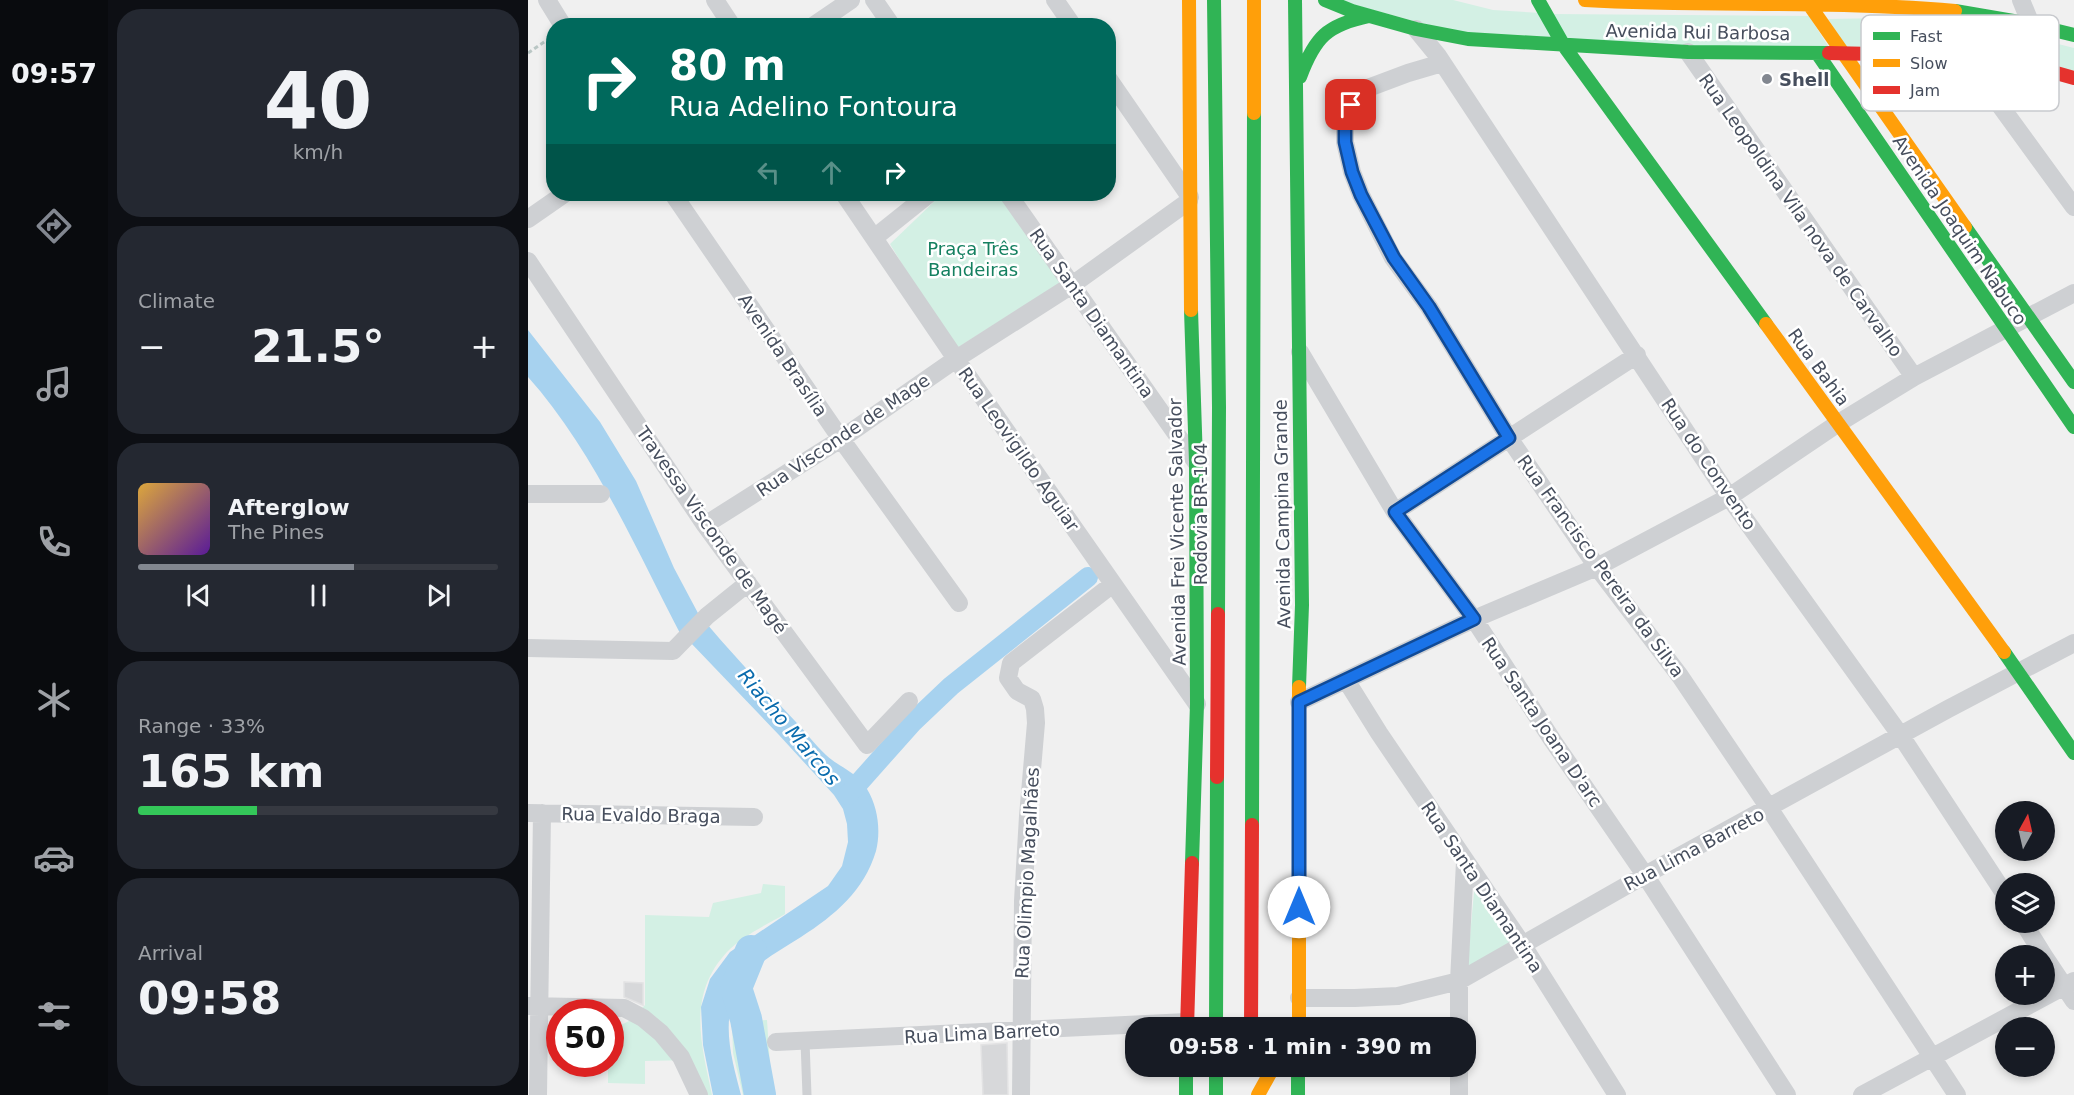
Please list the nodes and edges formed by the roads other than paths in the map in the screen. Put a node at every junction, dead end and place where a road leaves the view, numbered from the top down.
1 (547, 0) edge
2 (715, 0) edge
3 (851, 0) edge
4 (874, 0) edge
5 (1055, 0) edge
6 (1189, 0) edge
7 (1214, 0) edge
8 (1254, 0) edge
9 (1295, 0) edge
10 (1325, 0) edge
11 (1538, 0) edge
12 (1585, 0) edge
13 (2021, 0) edge
14 (1808, 3) junction
15 (1976, 15) edge
16 (2027, 15) edge
17 (1370, 16) junction
18 (558, 18) edge
19 (727, 18) edge
20 (825, 18) edge
21 (886, 18) edge
22 (1067, 18) edge
23 (1416, 29) junction
24 (2059, 31) edge
25 (2074, 35) edge
26 (1564, 46) junction
27 (1688, 52) junction
28 (1817, 53) junction
29 (1844, 53) junction
30 (1861, 53) edge
31 (1442, 63) junction
32 (2059, 74) edge
33 (1861, 78) edge
34 (2074, 78) edge
35 (1116, 90) edge
36 (1296, 91) junction
37 (1884, 111) edge
38 (2004, 111) edge
39 (1190, 199) junction
40 (554, 201) edge
41 (678, 201) edge
42 (849, 201) edge
43 (920, 201) edge
44 (1013, 201) edge
45 (2074, 207) edge
46 (528, 219) edge
47 (874, 238) junction
48 (528, 261) edge
49 (1072, 285) junction
50 (2074, 293) edge
51 (2027, 317) junction
52 (2005, 329) junction
53 (1298, 348) junction
54 (1637, 355) junction
55 (956, 359) junction
56 (1914, 377) junction
57 (2074, 382) edge
58 (1837, 424) junction
59 (2074, 427) edge
60 (1509, 438) junction
61 (841, 439) junction
62 (1196, 462) junction
63 (528, 494) edge
64 (600, 494) dead end
65 (1730, 497) junction
66 (1395, 512) junction
67 (705, 525) junction
68 (1597, 567) junction
69 (748, 583) junction
70 (1113, 584) junction
71 (959, 603) dead end
72 (1474, 619) junction
73 (2074, 644) edge
74 (528, 648) edge
75 (2019, 673) junction
76 (1346, 680) junction
77 (909, 701) dead end
78 (1299, 702) junction
79 (1197, 704) junction
80 (1900, 736) junction
81 (2074, 753) edge
82 (1769, 808) junction
83 (535, 813) edge
84 (754, 817) dead end
85 (1465, 862) junction
86 (1645, 875) junction
87 (1995, 879) edge
88 (1522, 944) junction
89 (2055, 969) edge
90 (1459, 981) junction
91 (2071, 989) edge
92 (1299, 998) junction
93 (533, 1006) edge
94 (1187, 1017) edge
95 (1216, 1017) edge
96 (1251, 1017) edge
97 (1298, 1017) edge
98 (1459, 1017) edge
99 (1125, 1027) edge
100 (1020, 1031) junction
101 (805, 1041) junction
102 (777, 1042) dead end
103 (1933, 1058) junction
104 (1186, 1077) edge
105 (1216, 1077) edge
106 (1251, 1077) edge
107 (1268, 1077) edge
108 (1298, 1077) edge
109 (1459, 1077) edge
110 (538, 1095) edge
111 (699, 1095) edge
112 (807, 1095) edge
113 (1021, 1095) edge
114 (1186, 1095) edge
115 (1216, 1095) edge
116 (1251, 1095) edge
117 (1258, 1095) edge
118 (1298, 1095) edge
119 (1459, 1095) edge
120 (1617, 1095) edge
121 (1787, 1095) edge
122 (1862, 1095) edge
123 (1957, 1095) edge

1 - 18 street
2 - 19 street
3 - 20 street
4 - 21 street
5 - 22 street
6 - 39 main road, Avenida Frei Vicente Salvador
7 - 95 main road, Rodovia BR-104
8 - 96 main road
9 - 36 main road, Avenida Campina Grande
10 - 17 main road, Avenida Rui Barbosa
11 - 26 main road, Rua Bahia
12 - 14 main road, Avenida Rui Barbosa
13 - 16 street
14 - 15 main road, Avenida Rui Barbosa
14 - 29 main road, Avenida Joaquim Nabuco
17 - 23 main road, Avenida Rui Barbosa
17 - 36 main road
23 - 26 main road, Avenida Rui Barbosa
23 - 31 street, Rua do Convento
24 - 25 main road, Avenida Rui Barbosa
26 - 27 main road, Avenida Rui Barbosa
26 - 58 main road, Rua Bahia
27 - 28 main road, Avenida Rui Barbosa
27 - 56 street, Rua Leopoldina Vila nova de Carvalho
28 - 29 main road, Avenida Rui Barbosa
28 - 52 main road, Avenida Joaquim Nabuco
29 - 30 main road, Avenida Rui Barbosa
29 - 33 main road, Avenida Joaquim Nabuco
31 - 54 street, Rua do Convento
31 - 60 street, Rua Francisco Pereira da Silva
32 - 34 main road, Avenida Rui Barbosa
35 - 39 street
36 - 53 main road, Avenida Campina Grande
37 - 51 main road, Avenida Joaquim Nabuco
38 - 45 street
39 - 49 street, Rua Visconde de Mage
39 - 62 main road, Avenida Frei Vicente Salvador
40 - 46 street
41 - 61 street, Avenida Brasília
42 - 47 street, Rua Leovigildo Aguiar
43 - 47 street
44 - 49 street, Rua Santa Diamantina
47 - 55 street, Rua Leovigildo Aguiar
48 - 67 street, Travessa Visconde de Magé
49 - 55 street, Rua Visconde de Mage
49 - 62 street, Rua Santa Diamantina
50 - 51 street
51 - 52 street
51 - 57 main road, Avenida Joaquim Nabuco
52 - 56 street
52 - 59 main road, Avenida Joaquim Nabuco
53 - 66 street, Rua Santa Joana D'arc
53 - 78 main road, Avenida Campina Grande
54 - 60 street
54 - 65 street, Rua do Convento
55 - 61 street, Rua Visconde de Mage
55 - 70 street, Rua Leovigildo Aguiar
56 - 58 street
58 - 65 street
58 - 75 main road, Rua Bahia
60 - 66 street
60 - 68 street, Rua Francisco Pereira da Silva
61 - 67 street, Rua Visconde de Mage
61 - 71 street, Avenida Brasília
62 - 79 main road, Avenida Frei Vicente Salvador
63 - 64 street
65 - 68 street
65 - 80 street, Rua do Convento
66 - 72 street, Rua Santa Joana D'arc
67 - 69 street, Travessa Visconde de Magé
68 - 72 street
68 - 82 street, Rua Francisco Pereira da Silva
69 - 74 street
69 - 77 street, Travessa Visconde de Magé
70 - 79 street, Rua Leovigildo Aguiar
70 - 100 street, Rua Olimpio Magalhães
72 - 76 street
72 - 86 street, Rua Santa Joana D'arc
73 - 75 street, Rua Lima Barreto
75 - 80 street, Rua Lima Barreto
75 - 81 main road, Rua Bahia
76 - 78 street
76 - 85 street, Rua Santa Diamantina
78 - 92 main road, Avenida Campina Grande
79 - 94 main road, Avenida Frei Vicente Salvador
80 - 82 street, Rua Lima Barreto
80 - 87 street, Rua do Convento
82 - 86 street, Rua Lima Barreto
82 - 103 street, Rua Francisco Pereira da Silva
83 - 84 street, Rua Evaldo Braga
83 - 93 street
85 - 88 street, Rua Santa Diamantina
85 - 90 street
86 - 88 street, Rua Lima Barreto
86 - 121 street, Rua Santa Joana D'arc
88 - 90 street, Rua Lima Barreto
88 - 120 street, Rua Santa Diamantina
89 - 91 street
90 - 92 street, Rua Lima Barreto
90 - 98 street
91 - 103 street
92 - 97 main road, Avenida Campina Grande
93 - 110 street
93 - 111 street
99 - 100 street, Rua Lima Barreto
100 - 101 street, Rua Lima Barreto
100 - 113 street, Rua Olimpio Magalhães
101 - 102 street, Rua Lima Barreto
101 - 112 lane
103 - 122 street
103 - 123 street, Rua Francisco Pereira da Silva
104 - 114 main road
105 - 115 main road
106 - 116 main road
107 - 117 main road
108 - 118 main road
109 - 119 street

